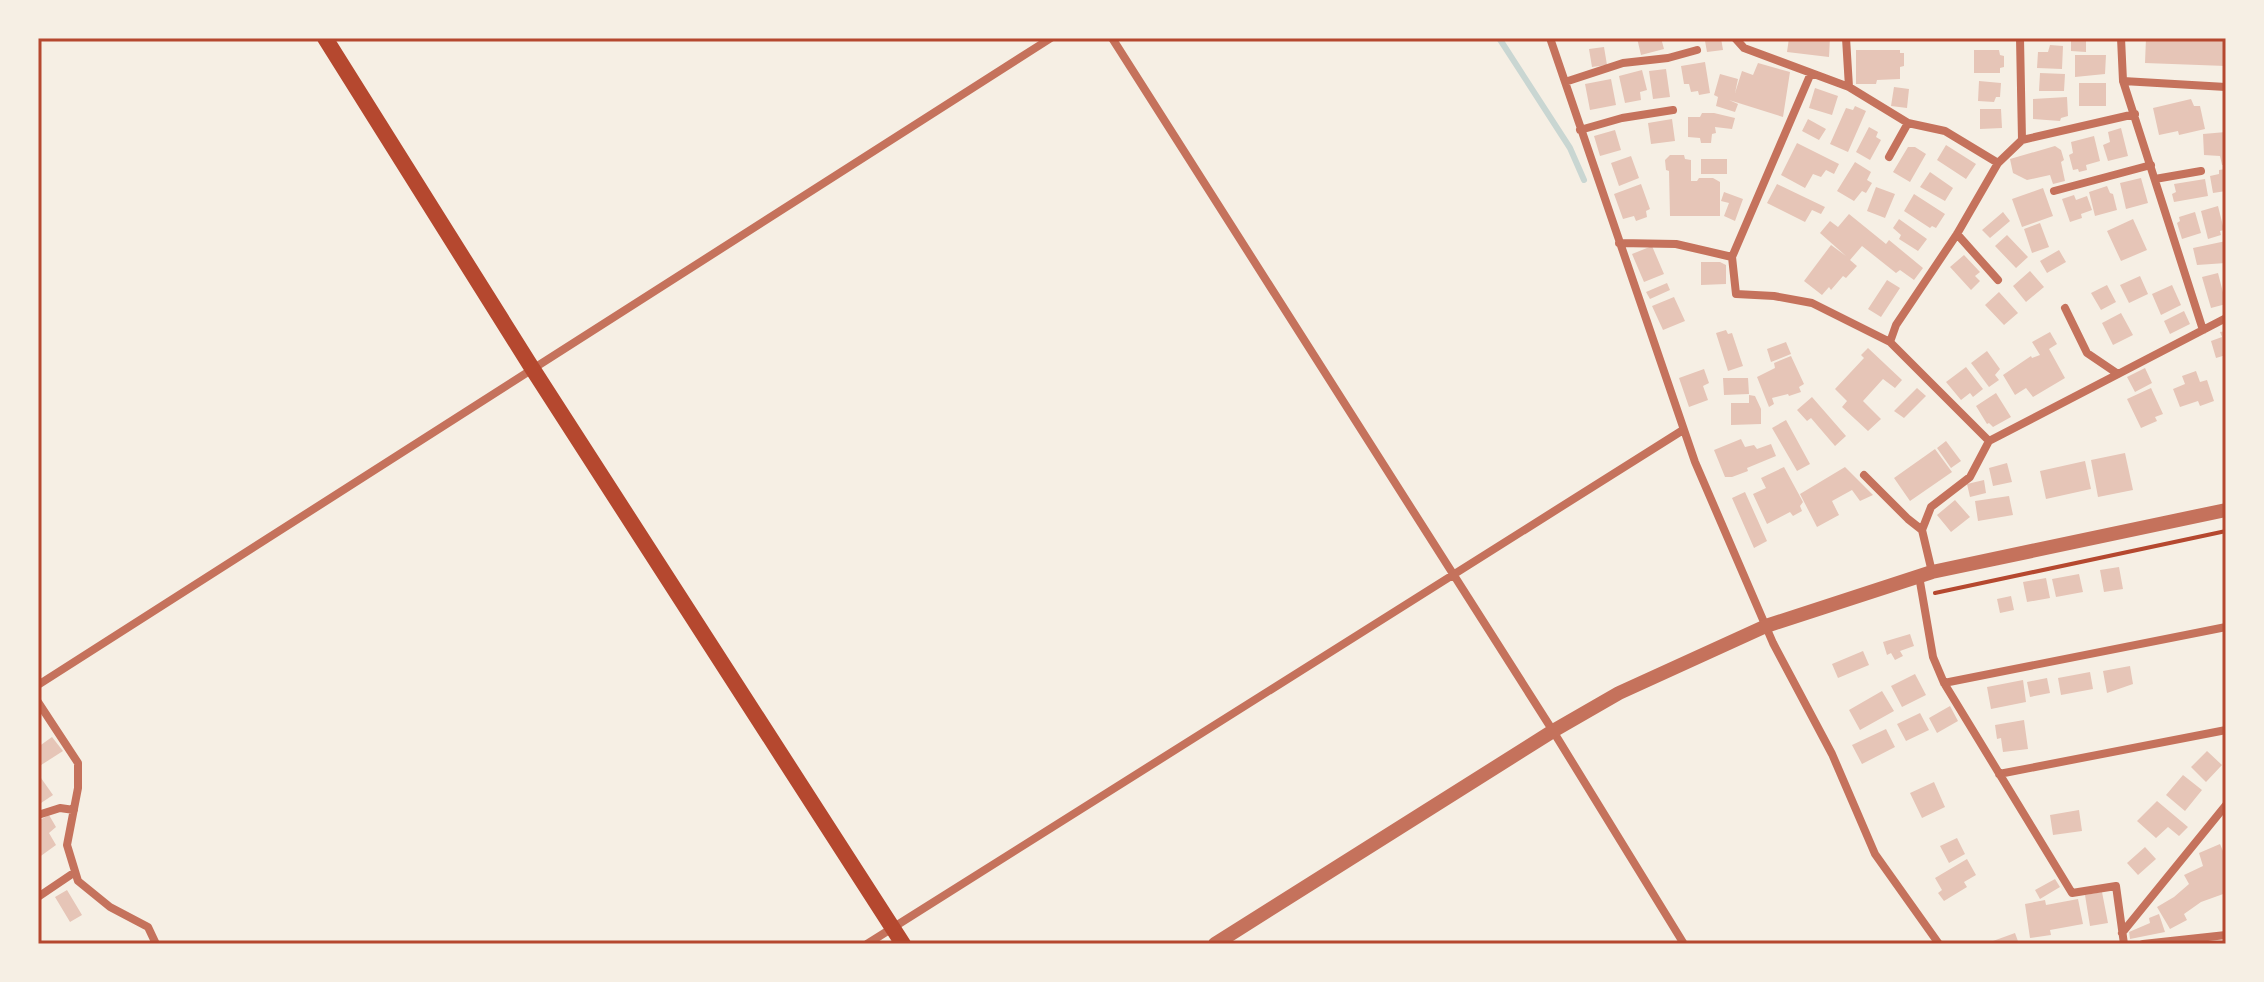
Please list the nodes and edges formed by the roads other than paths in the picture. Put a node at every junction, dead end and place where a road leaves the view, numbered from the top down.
1 (325, 38) edge
2 (1051, 38) edge
3 (1112, 38) edge
4 (1550, 38) edge
5 (1735, 38) edge
6 (1846, 38) edge
7 (2020, 38) edge
8 (2121, 38) edge
9 (1697, 50) dead end
10 (1811, 73) junction
11 (2123, 81) junction
12 (1565, 82) junction
13 (1849, 87) junction
14 (2226, 87) edge
15 (1673, 110) dead end
16 (2135, 114) junction
17 (1908, 123) junction
18 (1580, 130) junction
19 (2022, 140) junction
20 (1889, 157) dead end
21 (1998, 163) junction
22 (2151, 165) junction
23 (2201, 171) dead end
24 (2155, 179) junction
25 (2054, 191) dead end
26 (1957, 234) junction
27 (1619, 243) junction
28 (1732, 257) junction
29 (1998, 280) dead end
30 (2065, 308) dead end
31 (2226, 318) edge
32 (2203, 330) junction
33 (1890, 342) junction
34 (532, 368) junction
35 (2118, 374) junction
36 (1683, 430) junction
37 (1989, 441) junction
38 (1864, 475) dead end
39 (2226, 510) edge
40 (1922, 530) junction
41 (1926, 574) junction
42 (1452, 575) junction
43 (1766, 626) junction
44 (2226, 627) edge
45 (1944, 683) junction
46 (38, 685) edge
47 (38, 702) edge
48 (2226, 730) edge
49 (1553, 731) junction
50 (1999, 774) junction
51 (2226, 805) edge
52 (74, 810) junction
53 (38, 815) edge
54 (75, 872) junction
55 (38, 897) edge
56 (893, 927) junction
57 (2122, 933) junction
58 (2226, 935) edge
59 (156, 944) edge
60 (867, 944) edge
61 (903, 944) edge
62 (1215, 944) edge
63 (1684, 944) edge
64 (1939, 944) edge
65 (2124, 944) edge
66 (2143, 944) edge

1 - 34 main road
2 - 34 street
3 - 42 street
4 - 12 street
5 - 10 street
6 - 13 street
7 - 19 street
8 - 11 street
9 - 12 street
10 - 13 street
10 - 28 street
11 - 14 street
11 - 16 street
12 - 18 street
13 - 17 street
15 - 18 street
16 - 19 street
16 - 22 street
17 - 20 street
17 - 21 street
18 - 27 street
19 - 21 street
21 - 26 street
22 - 24 street
22 - 25 street
23 - 24 street
24 - 32 street
26 - 29 street
26 - 33 street
27 - 28 street
27 - 36 street
28 - 33 street
30 - 35 street
31 - 32 street
32 - 35 street
33 - 37 street
34 - 46 street
34 - 56 main road
35 - 37 street
36 - 42 street
36 - 43 street
37 - 40 street
38 - 40 street
39 - 41 street
40 - 41 street
41 - 43 street
41 - 45 street
42 - 49 street
42 - 56 street
43 - 49 street
43 - 64 street
44 - 45 street
45 - 50 street
47 - 52 street
48 - 50 street
49 - 62 street
49 - 63 street
50 - 57 street
51 - 57 street
52 - 53 street
52 - 54 street
54 - 55 street
54 - 59 street
56 - 60 street
56 - 61 main road
57 - 65 street
58 - 66 street

